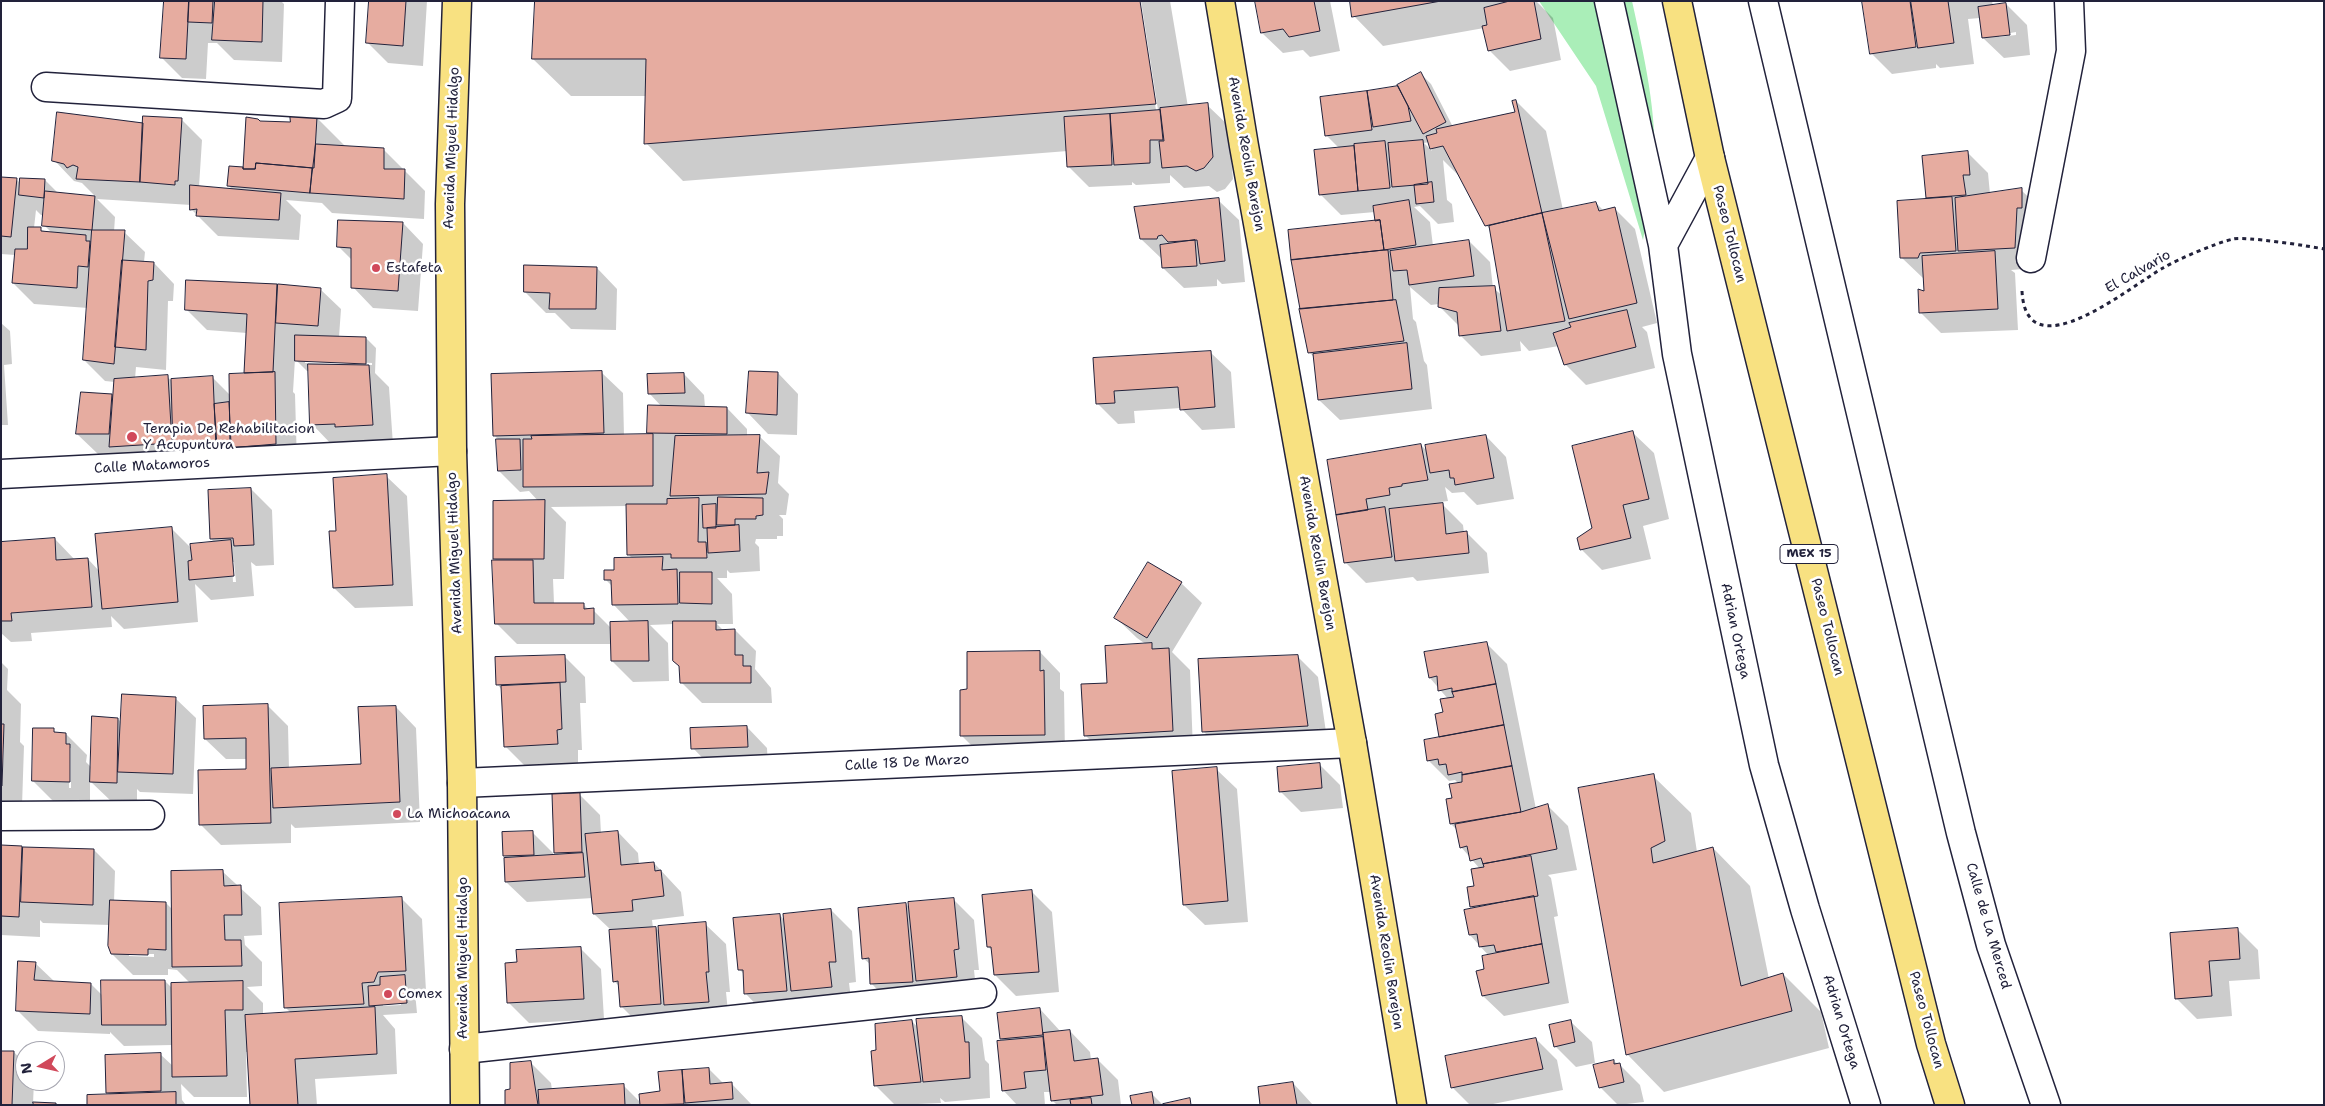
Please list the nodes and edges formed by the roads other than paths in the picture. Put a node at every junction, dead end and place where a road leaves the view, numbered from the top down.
1 (340, 1) edge
2 (457, 1) edge
3 (1220, 1) edge
4 (1609, 1) edge
5 (1677, 1) edge
6 (1764, 1) edge
7 (2069, 1) edge
8 (46, 87) dead end
9 (1710, 158) junction
10 (1663, 245) junction
11 (2031, 258) road end
12 (452, 451) junction
13 (1, 474) edge
14 (1352, 743) junction
15 (462, 783) junction
16 (150, 815) dead end
17 (1, 816) edge
18 (982, 993) dead end
19 (464, 1050) junction
20 (466, 1105) edge
21 (1412, 1105) edge
22 (1866, 1105) edge
23 (1950, 1105) edge
24 (2046, 1105) edge

1 - 8 street
2 - 12 main road, Avenida Miguel Hidalgo
3 - 14 main road, Avenida Reolin Barejon
4 - 10 street, Adrian Ortega
5 - 9 main road, Paseo Tollocan / MEX 15
6 - 24 street, Calle de La Merced
7 - 11 street
9 - 10 street
9 - 23 main road, Paseo Tollocan / MEX 15
10 - 22 street, Adrian Ortega
12 - 13 street, Calle Matamoros
12 - 15 main road, Avenida Miguel Hidalgo
14 - 15 street, Calle 18 De Marzo
14 - 21 main road, Avenida Reolin Barejon
15 - 19 main road, Avenida Miguel Hidalgo
16 - 17 street
18 - 19 street
19 - 20 main road, Avenida Miguel Hidalgo

